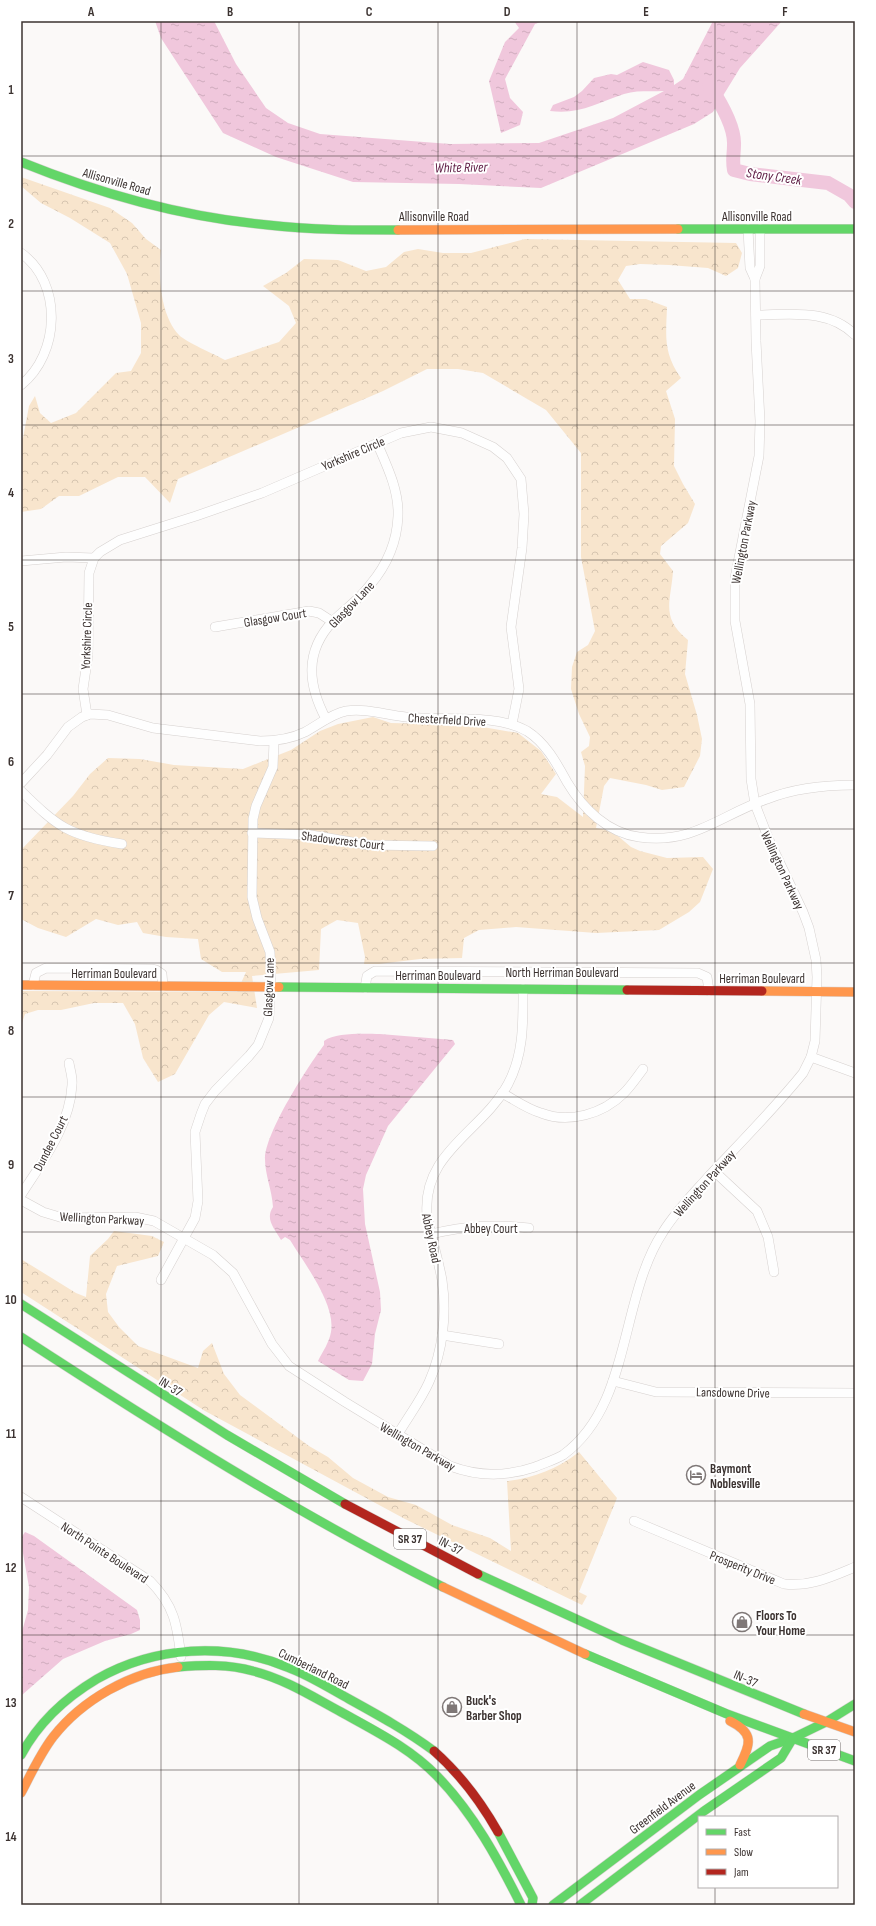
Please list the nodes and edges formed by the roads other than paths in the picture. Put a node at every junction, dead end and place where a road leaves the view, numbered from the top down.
1 (21, 162) edge
2 (748, 229) junction
3 (760, 229) junction
4 (855, 229) edge
5 (21, 254) edge
6 (755, 279) junction
7 (756, 315) junction
8 (855, 335) edge
9 (21, 385) edge
10 (377, 443) junction
11 (94, 558) junction
12 (21, 561) edge
13 (333, 622) junction
14 (215, 626) dead end
15 (87, 715) junction
16 (326, 719) junction
17 (512, 724) junction
18 (274, 741) junction
19 (21, 783) edge
20 (855, 785) edge
21 (21, 791) edge
22 (755, 804) junction
23 (252, 833) junction
24 (122, 844) dead end
25 (433, 846) dead end
26 (21, 985) edge
27 (33, 985) junction
28 (163, 986) junction
29 (270, 987) junction
30 (365, 988) junction
31 (523, 989) junction
32 (708, 991) junction
33 (817, 991) junction
34 (855, 992) edge
35 (811, 1057) junction
36 (69, 1063) dead end
37 (643, 1069) dead end
38 (855, 1073) edge
39 (502, 1093) junction
40 (714, 1171) junction
41 (21, 1195) edge
42 (21, 1200) edge
43 (529, 1228) dead end
44 (430, 1234) junction
45 (186, 1238) junction
46 (774, 1272) dead end
47 (162, 1280) dead end
48 (21, 1304) edge
49 (442, 1335) junction
50 (21, 1337) edge
51 (499, 1344) dead end
52 (613, 1381) junction
53 (855, 1393) edge
54 (398, 1434) junction
55 (21, 1497) edge
56 (634, 1521) dead end
57 (855, 1567) edge
58 (564, 1644) junction
59 (180, 1652) junction
60 (182, 1667) junction
61 (855, 1704) edge
62 (826, 1722) junction
63 (855, 1732) edge
64 (793, 1738) junction
65 (21, 1755) edge
66 (855, 1761) edge
67 (740, 1765) junction
68 (21, 1793) edge
69 (521, 1905) edge
70 (532, 1905) edge
71 (552, 1905) edge
72 (580, 1905) edge

1 - 2 main road, Allisonville Road
2 - 3 main road, Allisonville Road
2 - 6 street, Wellington Parkway
3 - 4 main road, Allisonville Road
3 - 6 street, Wellington Parkway
5 - 9 street
6 - 7 street, Wellington Parkway
7 - 8 street
7 - 22 street, Wellington Parkway
10 - 11 street, Yorkshire Circle
10 - 13 street, Glasgow Lane
10 - 17 street, Yorkshire Circle
11 - 12 street
11 - 15 street, Yorkshire Circle
13 - 14 street, Glasgow Court
13 - 16 street, Glasgow Lane
15 - 18 street, Chesterfield Drive
15 - 19 street
16 - 17 street, Chesterfield Drive
16 - 18 street, Chesterfield Drive
17 - 22 street, Chesterfield Drive
18 - 23 street, Glasgow Lane
20 - 22 street, Chesterfield Drive
21 - 24 street
22 - 33 street, Wellington Parkway
23 - 25 street, Shadowcrest Court
23 - 29 street, Glasgow Lane
26 - 27 main road, Herriman Boulevard
27 - 28 main road, Herriman Boulevard
27 - 28 street
28 - 29 main road, Herriman Boulevard
29 - 30 main road, Herriman Boulevard
29 - 45 street, Glasgow Lane
30 - 31 main road, Herriman Boulevard
30 - 32 street, North Herriman Boulevard
31 - 32 main road, Herriman Boulevard
31 - 39 street, Abbey Road
32 - 33 main road, Herriman Boulevard
33 - 34 main road, Herriman Boulevard
33 - 35 street, Wellington Parkway
35 - 38 street
35 - 40 street, Wellington Parkway
36 - 41 street, Dundee Court
37 - 39 street
39 - 44 street, Abbey Road
40 - 46 street
40 - 52 street, Wellington Parkway
42 - 45 street, Wellington Parkway
43 - 44 street, Abbey Court
44 - 49 street, Abbey Road
45 - 47 street, Glasgow Lane
45 - 54 street, Wellington Parkway
48 - 62 main road, IN-37 / SR 37
49 - 51 street
49 - 54 street, Abbey Road
50 - 58 main road, SR 37
52 - 53 street, Lansdowne Drive
52 - 54 street, Wellington Parkway
55 - 59 street, North Pointe Boulevard
56 - 57 street, Prosperity Drive
58 - 64 main road, SR 37
58 - 67 main road
59 - 60 street, North Pointe Boulevard
59 - 65 main road, Cumberland Road
59 - 70 main road, Cumberland Road
60 - 68 main road, Cumberland Road
60 - 69 main road, Cumberland Road
61 - 62 main road, Greenfield Avenue
62 - 63 main road, IN-37 / SR 37
62 - 64 main road, Greenfield Avenue
64 - 66 main road, SR 37
64 - 67 main road, Greenfield Avenue
64 - 72 main road
67 - 71 main road, Greenfield Avenue

